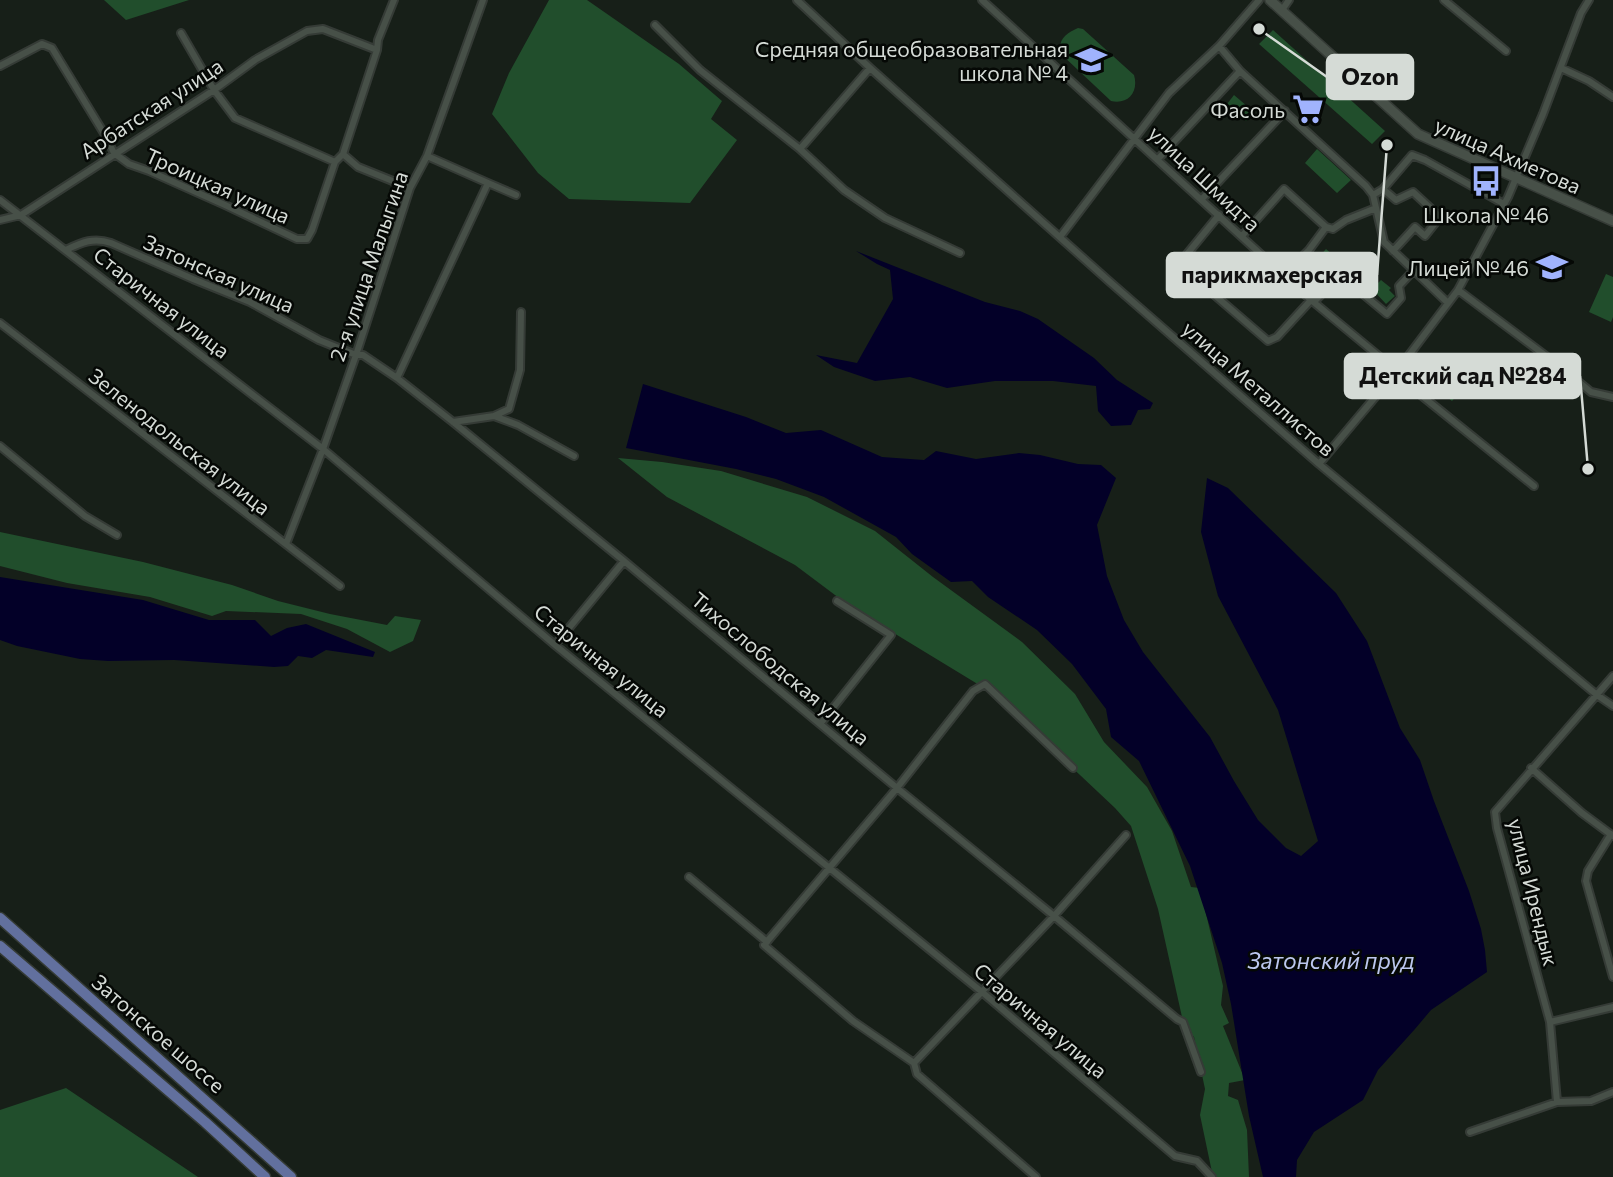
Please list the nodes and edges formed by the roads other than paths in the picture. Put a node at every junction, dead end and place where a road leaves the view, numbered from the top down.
1 (394, 0) edge
2 (483, 0) edge
3 (797, 0) edge
4 (982, 0) edge
5 (1259, 0) edge
6 (1270, 0) edge
7 (1289, 0) edge
8 (1444, 0) edge
9 (1589, 0) edge
10 (1282, 10) junction
11 (655, 25) dead end
12 (181, 33) dead end
13 (1219, 46) junction
14 (377, 50) junction
15 (1506, 51) dead end
16 (0, 66) edge
17 (870, 68) junction
18 (1561, 68) junction
19 (1240, 71) junction
20 (214, 90) junction
21 (1613, 97) edge
22 (1285, 111) junction
23 (1135, 138) junction
24 (800, 149) junction
25 (114, 153) junction
26 (343, 154) junction
27 (427, 156) junction
28 (1158, 159) junction
29 (335, 162) junction
30 (1516, 178) junction
31 (488, 183) junction
32 (410, 188) junction
33 (1383, 189) junction
34 (516, 195) dead end
35 (1373, 195) junction
36 (1202, 199) junction
37 (0, 200) edge
38 (1504, 204) junction
39 (1376, 208) junction
40 (21, 215) junction
41 (1219, 215) junction
42 (0, 220) edge
43 (1613, 221) edge
44 (1326, 227) junction
45 (1242, 236) junction
46 (1060, 237) junction
47 (66, 250) junction
48 (1393, 251) junction
49 (960, 253) dead end
50 (1414, 270) junction
51 (1284, 275) junction
52 (1458, 289) junction
53 (1313, 301) junction
54 (1448, 303) junction
55 (521, 312) dead end
56 (0, 323) edge
57 (356, 355) junction
58 (1397, 371) junction
59 (397, 378) junction
60 (1613, 397) edge
61 (494, 416) junction
62 (453, 422) junction
63 (0, 446) edge
64 (323, 449) junction
65 (574, 456) dead end
66 (1318, 464) junction
67 (1534, 486) dead end
68 (117, 535) dead end
69 (286, 544) junction
70 (624, 561) junction
71 (340, 586) dead end
72 (836, 601) dead end
73 (555, 645) junction
74 (1613, 676) edge
75 (1597, 695) junction
76 (1613, 706) edge
77 (821, 723) junction
78 (1073, 768) dead end
79 (1531, 768) junction
80 (897, 788) junction
81 (1126, 835) dead end
82 (1612, 835) edge
83 (831, 867) junction
84 (689, 877) dead end
85 (1054, 916) junction
86 (0, 918) edge
87 (765, 944) junction
88 (0, 946) edge
89 (1613, 977) edge
90 (982, 992) junction
91 (1613, 1007) edge
92 (1550, 1022) junction
93 (914, 1063) junction
94 (1201, 1072) dead end
95 (1613, 1092) edge
96 (1557, 1102) junction
97 (1469, 1132) dead end
98 (265, 1177) edge
99 (291, 1177) edge
100 (1036, 1177) edge
101 (1212, 1177) edge

1 - 14 street
2 - 27 street, 2-я улица Малыгина
3 - 17 street, улица Металлистов
4 - 23 street, улица Шмидта
5 - 13 street
6 - 10 main road, улица Ахметова
7 - 10 street
8 - 15 street
9 - 18 street
10 - 30 main road, улица Ахметова
11 - 24 street
12 - 20 street
13 - 19 street
13 - 23 street
14 - 20 street, Арбатская улица
14 - 26 street
16 - 25 street, Троицкая улица
17 - 24 street
17 - 46 street, улица Металлистов
18 - 21 street
18 - 30 street
19 - 22 street
19 - 28 street
20 - 25 street, Арбатская улица
20 - 29 street
22 - 35 street
22 - 36 street
23 - 28 street, улица Шмидта
23 - 46 street
24 - 49 street
25 - 29 street, Троицкая улица
25 - 40 street, Арбатская улица
26 - 29 street
26 - 32 street
27 - 31 street
27 - 32 street, 2-я улица Малыгина
28 - 36 street, улица Шмидта
30 - 38 street
30 - 43 main road, улица Ахметова
31 - 34 street
31 - 59 street
32 - 57 street, 2-я улица Малыгина
33 - 35 street
33 - 38 street
33 - 48 street
35 - 39 street
36 - 41 street, улица Шмидта
37 - 40 street, Старичная улица
38 - 52 street
39 - 44 street
39 - 48 street
40 - 42 street, Арбатская улица
40 - 47 street, Старичная улица
41 - 45 street, улица Шмидта
41 - 53 street
44 - 45 street
44 - 51 street
45 - 51 street, улица Шмидта
46 - 66 street, улица Металлистов
47 - 57 street, Затонская улица
47 - 64 street, Старичная улица
48 - 50 street
50 - 53 street
50 - 54 street
51 - 53 street, улица Шмидта
52 - 54 street
52 - 60 street
53 - 58 street, улица Шмидта
54 - 58 street
55 - 61 street
56 - 69 street, Зеленодольская улица
57 - 59 street, Тихослободская улица
57 - 64 street, 2-я улица Малыгина
58 - 66 street
58 - 67 street, улица Шмидта
59 - 62 street, Тихослободская улица
61 - 62 street
61 - 65 street
62 - 70 street, Тихослободская улица
63 - 68 street
64 - 69 street, 2-я улица Малыгина
64 - 73 street, Старичная улица
66 - 75 street, улица Металлистов
69 - 71 street, Зеленодольская улица
70 - 73 street
70 - 77 street, Тихослободская улица
72 - 77 street
73 - 83 street, Старичная улица
74 - 75 street, улица Ирендык
75 - 76 street, улица Металлистов
75 - 79 street, улица Ирендык
77 - 80 street, Тихослободская улица
78 - 80 street
79 - 82 street
79 - 92 street, улица Ирендык
80 - 83 street
80 - 85 street, Тихослободская улица
81 - 85 street
82 - 89 street
83 - 87 street
83 - 90 street, Старичная улица
84 - 87 street
85 - 90 street
85 - 94 street, Тихослободская улица
86 - 99 main road, Затонское шоссе
87 - 93 street
88 - 98 main road, Затонское шоссе
90 - 93 street
90 - 101 street, Старичная улица
91 - 92 street
92 - 96 street, улица Ирендык
93 - 100 street
95 - 96 street
96 - 97 street

